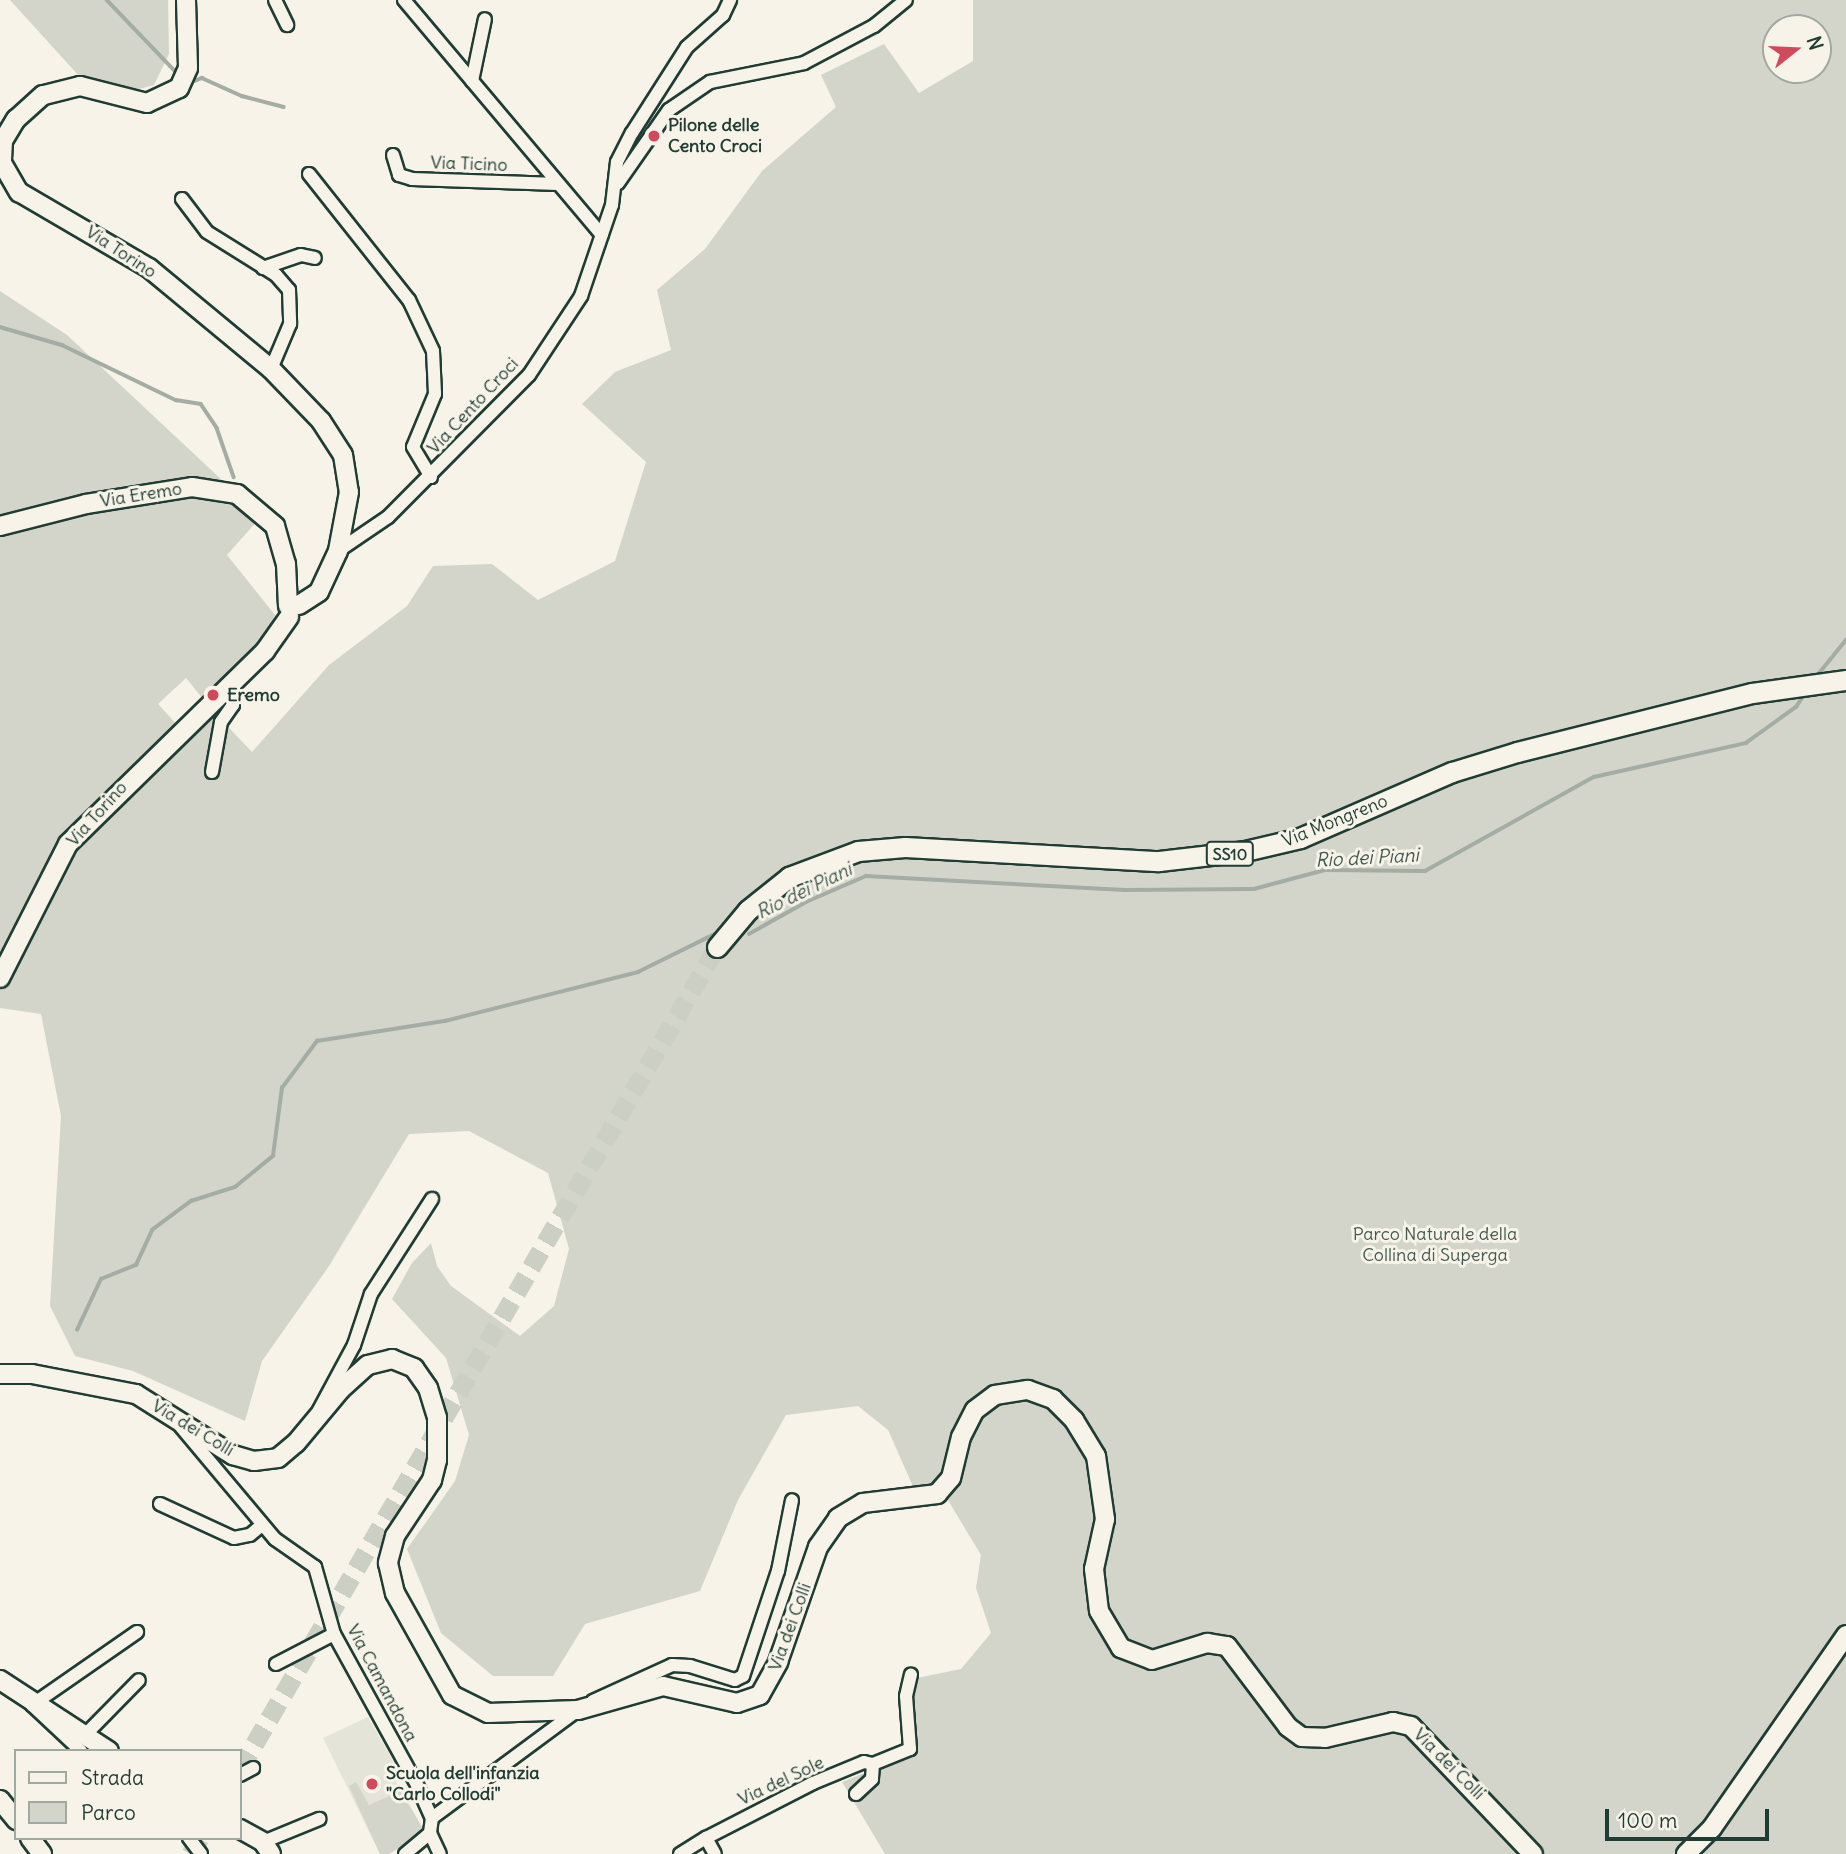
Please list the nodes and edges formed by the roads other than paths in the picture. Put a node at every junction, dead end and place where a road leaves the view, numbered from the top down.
1 (186, 0) edge
2 (275, 0) edge
3 (404, 0) edge
4 (730, 0) edge
5 (906, 0) edge
6 (485, 19) dead end
7 (287, 25) dead end
8 (472, 80) junction
9 (2, 142) edge
10 (393, 155) dead end
11 (309, 174) dead end
12 (558, 184) junction
13 (616, 187) junction
14 (182, 199) dead end
15 (602, 235) junction
16 (315, 258) dead end
17 (263, 268) junction
18 (271, 369) junction
19 (431, 477) junction
20 (0, 526) edge
21 (338, 551) junction
22 (292, 609) junction
23 (1846, 680) edge
24 (232, 684) junction
25 (212, 772) dead end
26 (717, 947) tunnel mouth
27 (0, 978) edge
28 (432, 1199) dead end
29 (0, 1374) edge
30 (39, 1377) junction
31 (0, 1384) edge
32 (169, 1413) junction
33 (317, 1415) junction
34 (792, 1500) dead end
35 (160, 1504) dead end
36 (262, 1525) junction
37 (137, 1632) dead end
38 (334, 1634) junction
39 (1846, 1636) edge
40 (276, 1664) dead end
41 (911, 1675) dead end
42 (0, 1680) edge
43 (139, 1680) dead end
44 (32, 1705) junction
45 (578, 1710) junction
46 (83, 1743) edge
47 (102, 1749) edge
48 (873, 1764) junction
49 (253, 1768) dead end
50 (242, 1774) edge
51 (856, 1794) dead end
52 (0, 1800) edge
53 (14, 1818) edge
54 (432, 1818) junction
55 (319, 1819) dead end
56 (242, 1830) edge
57 (430, 1833) junction
58 (706, 1838) junction
59 (267, 1848) edge
60 (405, 1854) edge
61 (440, 1854) edge
62 (680, 1854) edge
63 (715, 1854) edge
64 (1534, 1854) edge
65 (1686, 1854) edge

1 - 9 street, Via Torino
2 - 7 street
3 - 8 street, Via Ticino
4 - 13 street, Via Cento Croci
5 - 13 street
6 - 8 street
8 - 12 street, Via Ticino
9 - 18 street, Via Torino
10 - 12 street, Via Ticino
11 - 19 street
12 - 15 street, Via Ticino
13 - 15 street, Via Cento Croci
14 - 17 street
15 - 19 street, Via Cento Croci
16 - 17 street
17 - 18 street
18 - 21 street, Via Torino
19 - 21 street, Via Cento Croci
20 - 22 street, Via Eremo
21 - 22 street, Via Torino
22 - 24 street, Via Torino
23 - 26 main road, Via Mongreno / SS10
24 - 25 street
24 - 27 street, Via Torino
28 - 33 street
29 - 30 street, Via dei Colli
30 - 31 street, Via dei Colli
30 - 32 street, Via dei Colli
32 - 33 street, Via dei Colli
32 - 36 street, Via Camandona
33 - 45 street, Via dei Colli
34 - 45 street
35 - 36 street
36 - 38 street, Via Camandona
37 - 44 street
38 - 40 street
38 - 54 street, Via Camandona
39 - 65 street
41 - 48 street, Via del Sole
42 - 44 street
43 - 46 street
44 - 46 street
45 - 54 street
45 - 64 street, Via dei Colli
46 - 47 street
48 - 51 street
48 - 58 street, Via del Sole
49 - 50 street
52 - 53 street
54 - 57 street
55 - 59 street
56 - 59 street
57 - 60 street
57 - 61 street
58 - 62 street, Via del Sole
58 - 63 street

